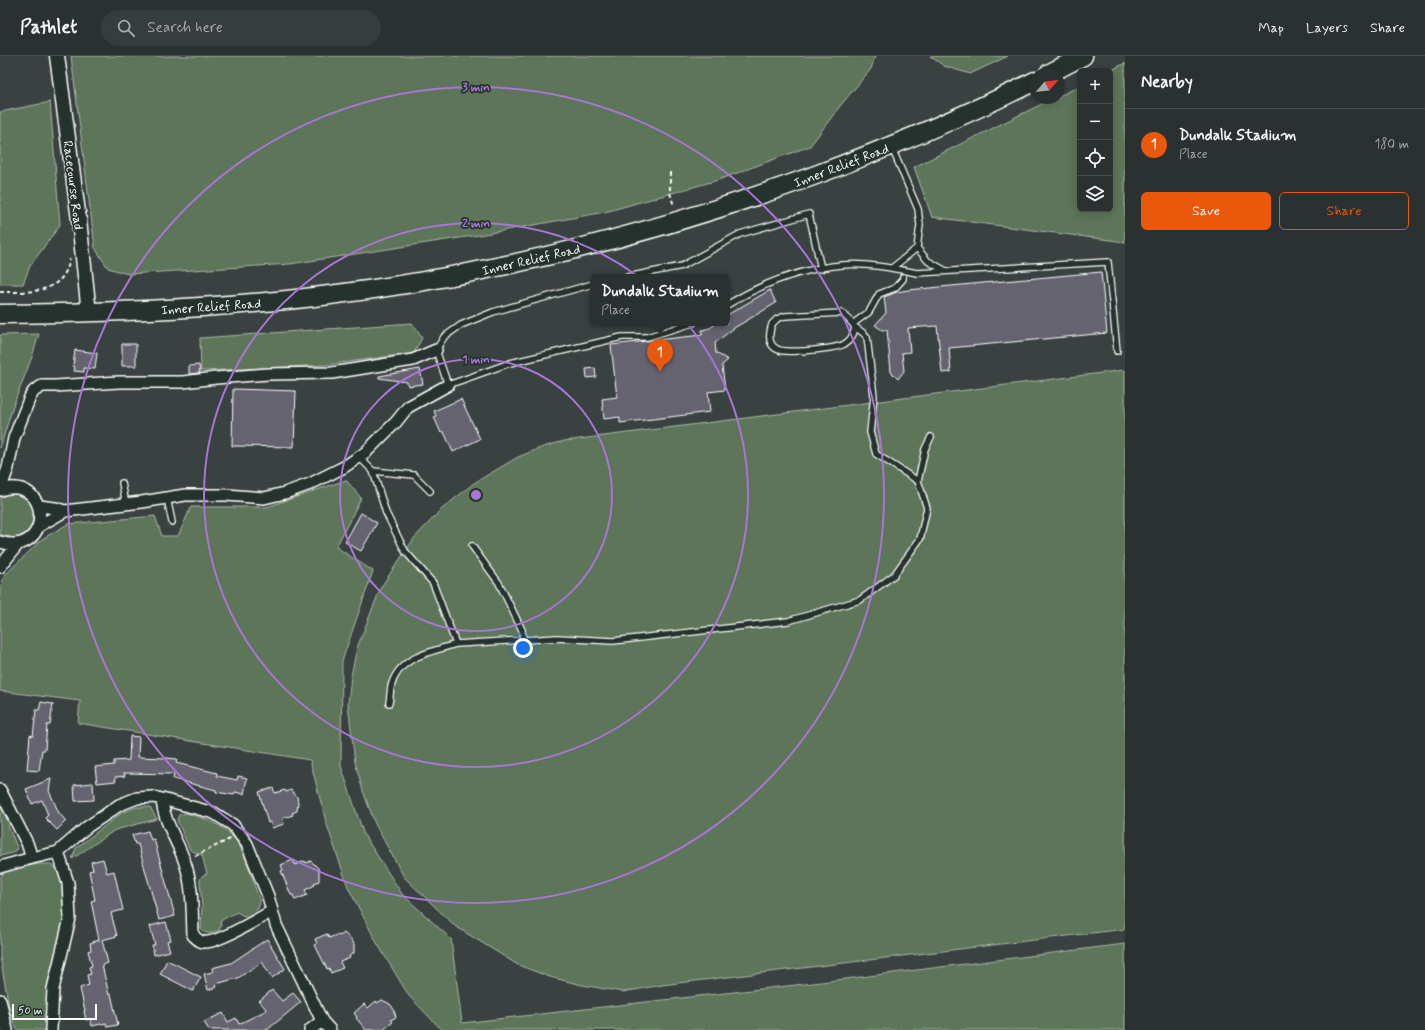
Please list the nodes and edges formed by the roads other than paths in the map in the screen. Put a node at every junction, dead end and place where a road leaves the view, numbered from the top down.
1 (58, 56) edge
2 (1083, 56) edge
3 (1060, 68) edge
4 (1029, 84) edge
5 (892, 146) junction
6 (917, 248) junction
7 (892, 268) junction
8 (822, 269) junction
9 (946, 271) junction
10 (642, 274) edge
11 (903, 277) dead end
12 (590, 285) edge
13 (730, 302) edge
14 (88, 313) junction
15 (0, 314) edge
16 (854, 325) junction
17 (683, 326) edge
18 (436, 350) junction
19 (1117, 351) dead end
20 (448, 385) junction
21 (931, 436) dead end
22 (359, 457) junction
23 (8, 468) junction
24 (373, 471) junction
25 (918, 481) junction
26 (122, 483) dead end
27 (20, 488) junction
28 (0, 490) edge
29 (430, 491) dead end
30 (167, 498) junction
31 (126, 504) junction
32 (39, 506) junction
33 (64, 511) junction
34 (172, 522) dead end
35 (39, 526) junction
36 (0, 542) edge
37 (18, 544) junction
38 (472, 546) dead end
39 (0, 567) edge
40 (523, 640) junction
41 (456, 644) junction
42 (389, 703) dead end
43 (0, 790) edge
44 (162, 799) junction
45 (58, 852) junction
46 (32, 858) junction
47 (0, 867) edge
48 (272, 911) junction
49 (0, 1000) edge
50 (322, 1021) junction
51 (7, 1030) edge
52 (51, 1030) edge
53 (310, 1030) edge
54 (330, 1030) edge

1 - 14 street, Racecourse Road
2 - 3 main road
4 - 5 main road, Inner Relief Road
5 - 6 lane
5 - 14 main road, Inner Relief Road
6 - 7 lane
6 - 9 lane
7 - 8 lane
7 - 9 lane
8 - 10 lane
8 - 13 lane
9 - 19 lane
11 - 16 lane
12 - 18 lane
14 - 15 main road, Inner Relief Road
16 - 16 lane
16 - 25 lane
17 - 20 lane
18 - 20 lane
18 - 23 street
20 - 22 street
21 - 25 lane
22 - 24 lane
22 - 30 street
23 - 27 street
23 - 28 street
24 - 29 lane
24 - 41 lane
25 - 40 lane
26 - 31 lane
27 - 28 street
27 - 32 street
30 - 31 street
30 - 34 lane
31 - 33 street
32 - 33 street
32 - 35 street
33 - 35 street
35 - 37 street
36 - 37 street
37 - 39 street
38 - 40 lane
40 - 41 lane
41 - 42 lane
43 - 46 street
44 - 45 street
44 - 48 street
44 - 48 street
45 - 46 street
45 - 52 street
46 - 47 street
48 - 50 street
49 - 51 street
50 - 53 street
50 - 54 street

